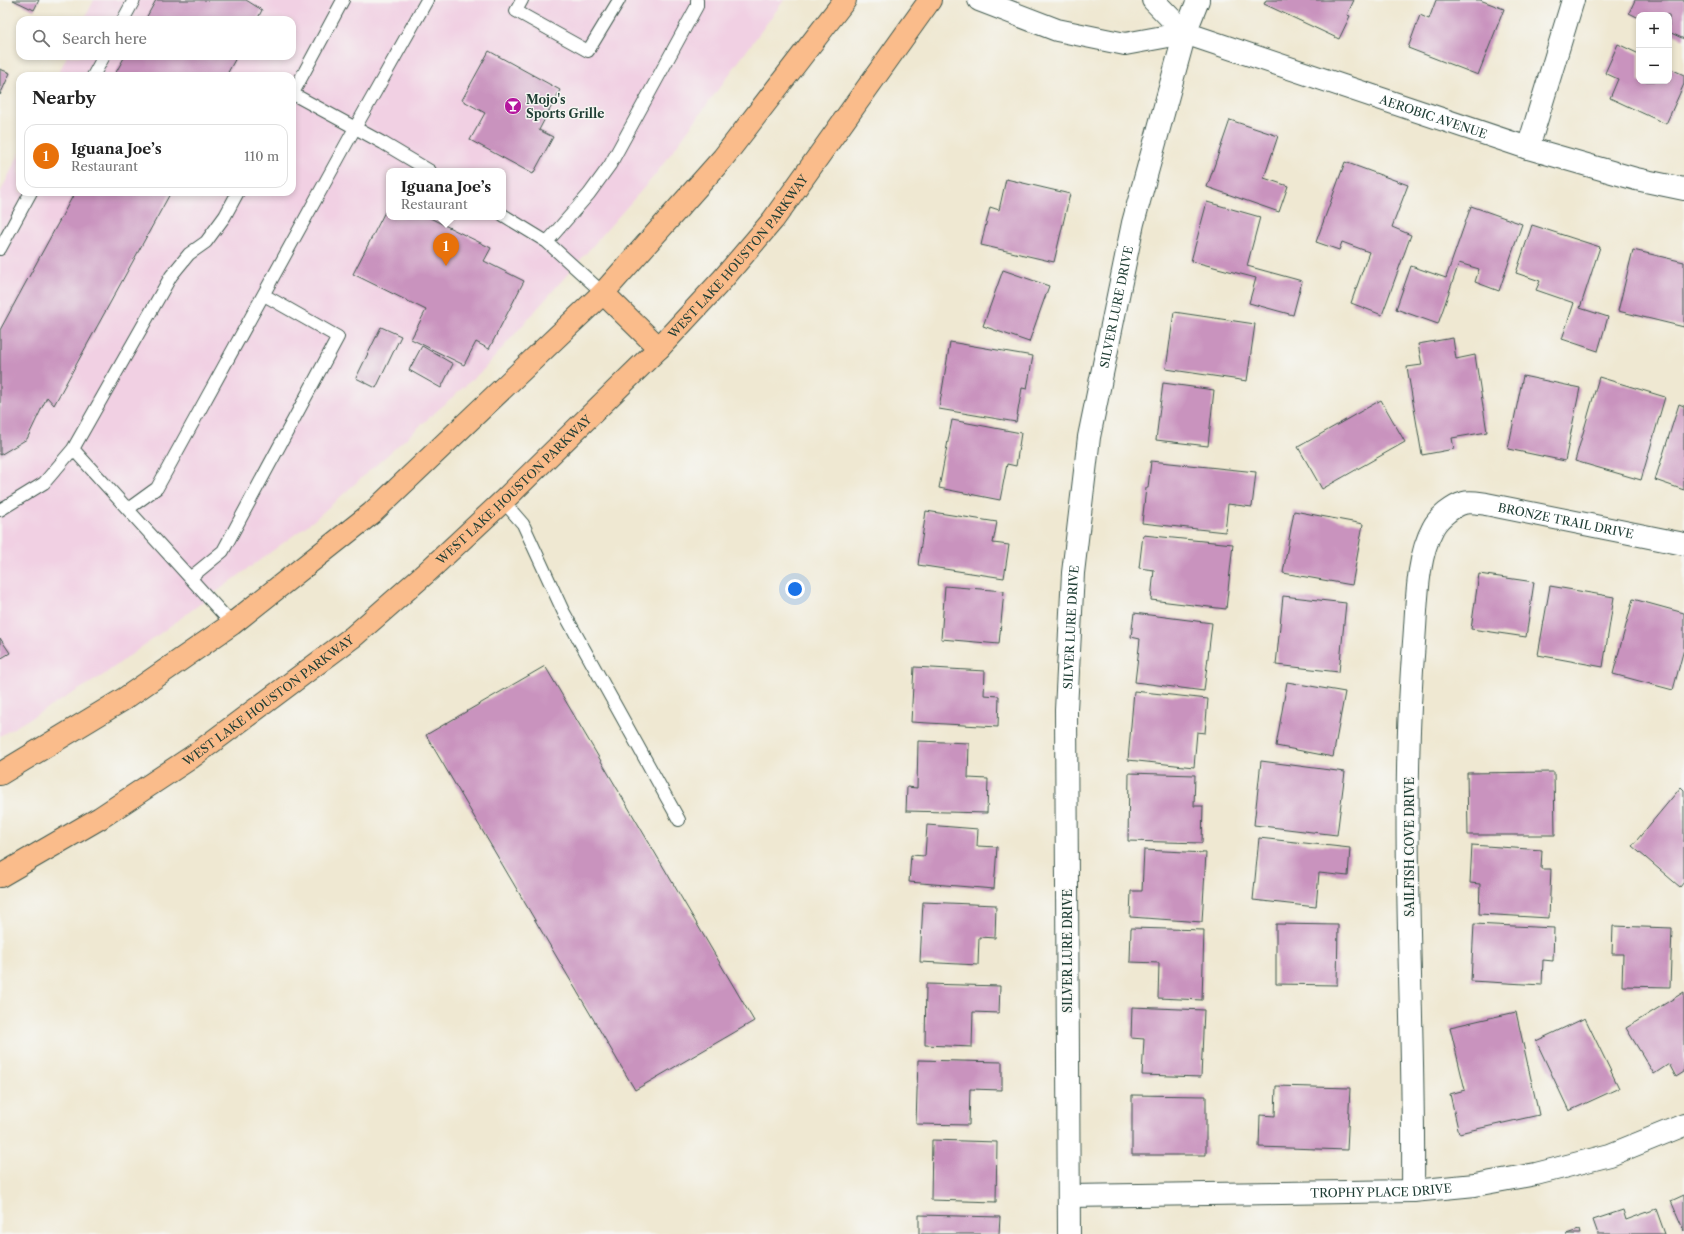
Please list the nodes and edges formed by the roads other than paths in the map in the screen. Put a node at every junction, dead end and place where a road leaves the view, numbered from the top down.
1 (134, 0) edge
2 (343, 0) edge
3 (427, 0) edge
4 (522, 0) edge
5 (619, 0) edge
6 (697, 0) edge
7 (845, 0) edge
8 (930, 0) edge
9 (979, 0) edge
10 (1153, 0) edge
11 (1198, 0) edge
12 (1573, 0) edge
13 (125, 16) edge
14 (1185, 33) junction
15 (102, 60) edge
16 (95, 72) edge
17 (296, 88) edge
18 (296, 97) edge
19 (355, 128) junction
20 (1528, 148) junction
21 (425, 168) edge
22 (1684, 189) edge
23 (29, 196) edge
24 (236, 196) edge
25 (506, 217) edge
26 (547, 242) junction
27 (0, 249) edge
28 (603, 293) junction
29 (264, 295) junction
30 (659, 348) junction
31 (73, 449) junction
32 (503, 501) junction
33 (128, 509) junction
34 (0, 510) edge
35 (1449, 511) joint
36 (1684, 544) edge
37 (190, 578) junction
38 (232, 624) junction
39 (0, 774) edge
40 (679, 820) dead end
41 (0, 876) edge
42 (1684, 1125) edge
43 (1413, 1191) junction
44 (1069, 1196) junction
45 (1069, 1234) edge

1 - 13 lane
2 - 17 lane
3 - 19 lane
4 - 5 lane
6 - 26 lane
7 - 28 main road
8 - 30 main road, WEST LAKE HOUSTON PARKWAY
9 - 14 street, AEROBIC AVENUE
10 - 14 street, AEROBIC AVENUE
11 - 14 street, SILVER LURE DRIVE
12 - 20 street
14 - 20 street, AEROBIC AVENUE
14 - 44 street, SILVER LURE DRIVE
15 - 16 lane
18 - 19 lane
19 - 21 lane
19 - 29 lane
20 - 22 street, AEROBIC AVENUE
23 - 27 lane
24 - 31 lane
25 - 26 lane
26 - 28 lane
28 - 30 main road
28 - 38 main road
29 - 33 lane
29 - 37 lane
30 - 32 main road, WEST LAKE HOUSTON PARKWAY
31 - 33 lane
31 - 34 lane
32 - 40 lane
32 - 41 main road, WEST LAKE HOUSTON PARKWAY
33 - 37 lane
35 - 36 street, BRONZE TRAIL DRIVE
35 - 43 street, SAILFISH COVE DRIVE
37 - 38 lane
38 - 39 main road
42 - 43 street, TROPHY PLACE DRIVE
43 - 44 street, TROPHY PLACE DRIVE
44 - 45 street, SILVER LURE DRIVE

